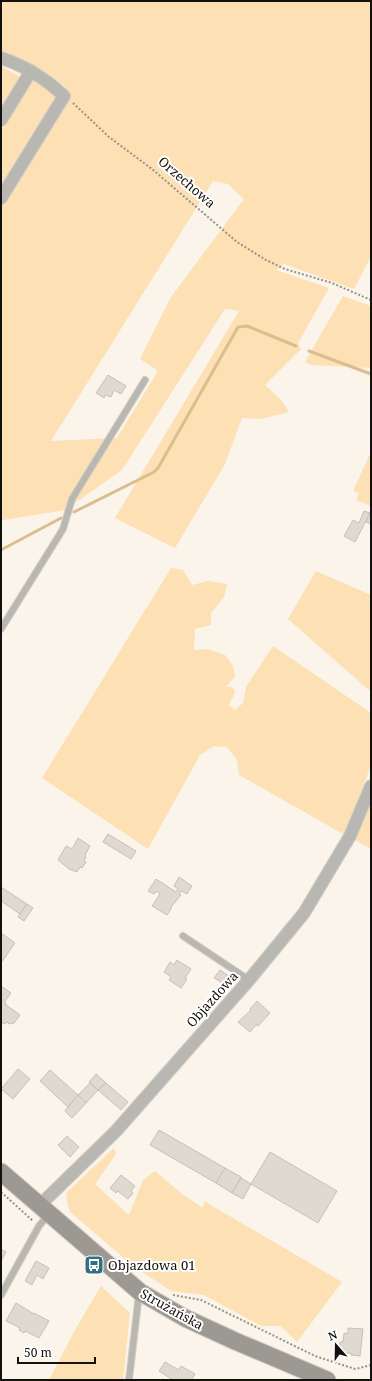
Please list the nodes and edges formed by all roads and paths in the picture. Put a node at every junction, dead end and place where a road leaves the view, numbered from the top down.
1 (1, 58) edge
2 (31, 71) junction
3 (64, 96) junction
4 (1, 120) edge
5 (1, 198) edge
6 (371, 300) edge
7 (145, 380) dead end
8 (1, 630) edge
9 (371, 786) edge
10 (183, 936) dead end
11 (248, 980) junction
12 (1, 1172) edge
13 (1, 1192) edge
14 (42, 1215) junction
15 (140, 1292) junction
16 (1, 1295) edge
17 (170, 1295) dead end
18 (371, 1365) edge
19 (129, 1380) edge
20 (327, 1380) edge

1 - 2 street
2 - 3 street
2 - 4 street
3 - 5 street
3 - 6 path, Orzechowa
7 - 8 lane
9 - 11 street, Objazdowa
10 - 11 lane
11 - 14 street, Objazdowa
12 - 14 main road, Strużańska
13 - 14 path
14 - 15 main road, Strużańska
14 - 16 lane
15 - 19 lane
15 - 20 main road, Strużańska
17 - 18 path

